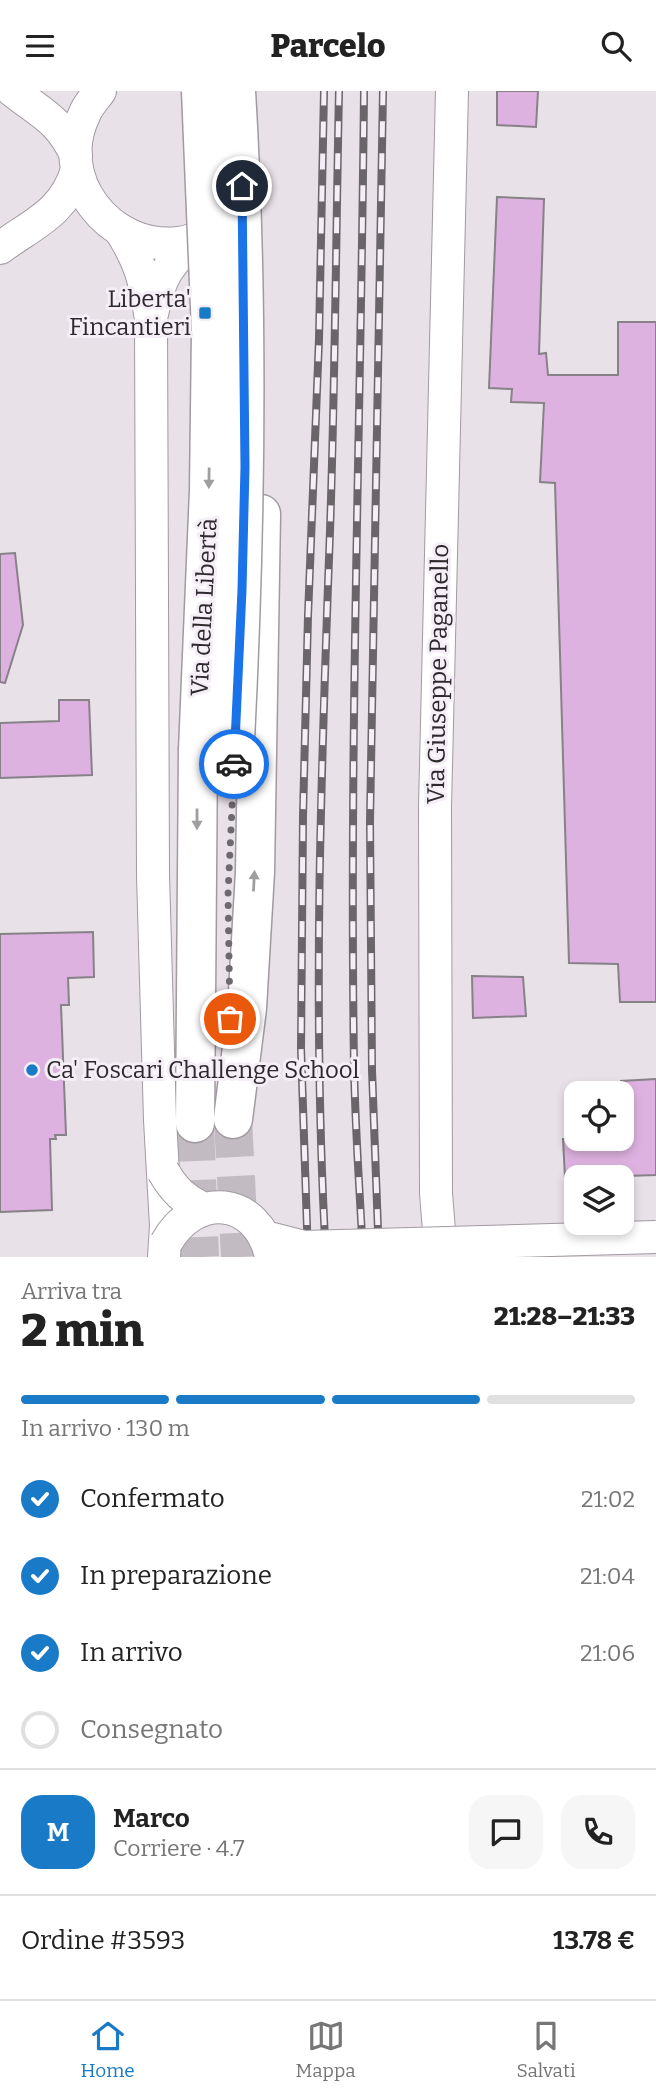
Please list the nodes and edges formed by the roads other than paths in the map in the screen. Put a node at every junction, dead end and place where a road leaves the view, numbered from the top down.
1 (201, 91) edge
2 (452, 91) edge
3 (238, 95) edge
4 (97, 96) edge
5 (26, 99) edge
6 (77, 162) junction
7 (232, 214) junction
8 (39, 222) junction
9 (113, 225) junction
10 (194, 239) junction
11 (0, 248) edge
12 (151, 319) junction
13 (262, 480) junction
14 (195, 1123) tunnel mouth
15 (163, 1171) junction
16 (204, 1209) junction
17 (656, 1237) edge
18 (268, 1247) edge
19 (165, 1250) edge
20 (307, 1252) edge
21 (441, 1257) edge

1 -> 14 highway, Via della Libertà, bridge
2 - 21 street, Via Giuseppe Paganello
3 - 7 street
3 -> 13 highway, Via della Libertà, bridge
4 - 5 street
4 - 6 street
5 - 6 street, Via della Libertà
6 - 8 street
6 - 9 street, Via della Libertà
7 - 10 street
7 - 13 highway
7 - 13 street
8 - 9 street
8 - 11 street
9 - 10 street
9 - 12 street, Via della Libertà
10 - 12 street, Via della Libertà
12 - 15 street, Via della Libertà
15 - 16 street, bridge
15 - 19 street, Via della Libertà, bridge
16 - 18 street, bridge
16 - 19 street, bridge
17 - 20 street, bridge
18 - 20 street, bridge

